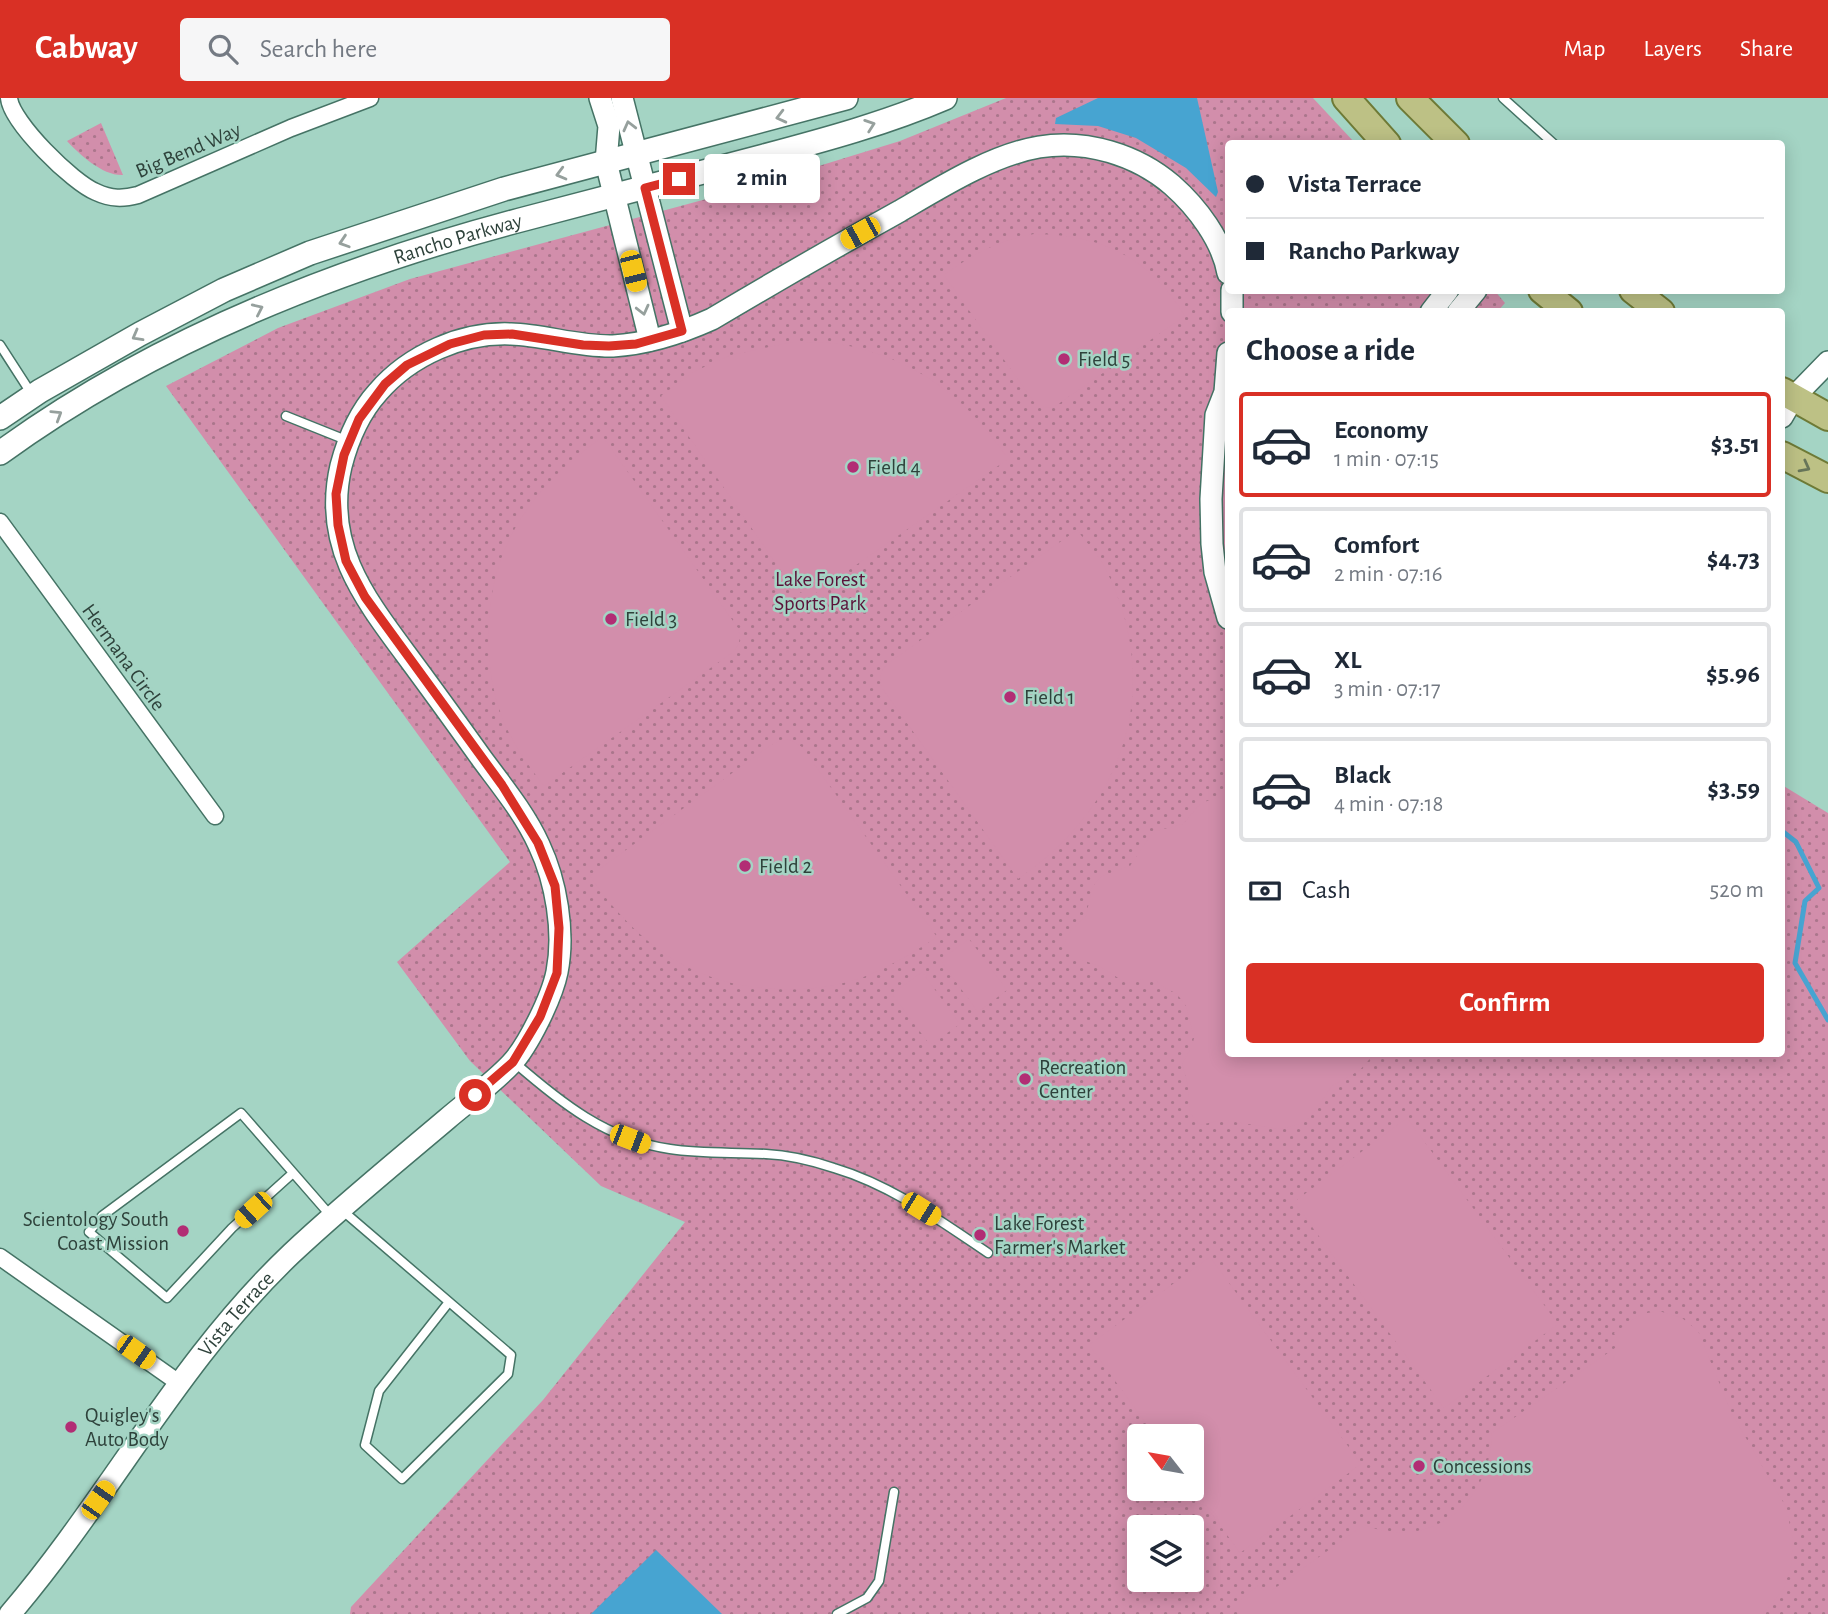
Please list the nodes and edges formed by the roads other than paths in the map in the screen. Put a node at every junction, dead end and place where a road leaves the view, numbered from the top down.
1 (370, 98) edge
2 (600, 98) edge
3 (622, 98) edge
4 (846, 98) edge
5 (944, 98) edge
6 (1346, 98) edge
7 (1410, 98) edge
8 (1503, 98) edge
9 (9, 102) edge
10 (1383, 140) edge
11 (1452, 140) edge
12 (1550, 140) edge
13 (636, 154) junction
14 (606, 162) junction
15 (645, 188) junction
16 (615, 195) junction
17 (1225, 260) edge
18 (1445, 294) edge
19 (1473, 294) edge
20 (1547, 294) edge
21 (1638, 294) edge
22 (1434, 308) edge
23 (1461, 308) edge
24 (1564, 308) edge
25 (1656, 308) edge
26 (682, 331) junction
27 (650, 340) junction
28 (0, 345) edge
29 (1828, 362) edge
30 (1225, 392) edge
31 (33, 396) junction
32 (1785, 402) edge
33 (286, 416) dead end
34 (1828, 417) edge
35 (0, 418) edge
36 (1224, 418) edge
37 (349, 441) junction
38 (0, 453) edge
39 (1785, 457) edge
40 (1828, 479) edge
41 (0, 522) edge
42 (1225, 609) edge
43 (215, 816) dead end
44 (513, 1062) junction
45 (293, 1173) junction
46 (336, 1213) junction
47 (988, 1253) dead end
48 (0, 1257) edge
49 (449, 1302) junction
50 (179, 1382) junction
51 (894, 1492) dead end
52 (10, 1614) edge
53 (837, 1614) edge

1 - 9 street, Big Bend Way
2 - 14 street
13 -> 3 street
4 -> 13 main road, Rancho Parkway
15 -> 5 main road, Rancho Parkway
6 - 10 main road
7 - 11 main road
8 - 12 lane
13 - 14 main road, Rancho Parkway
13 - 15 street
14 - 16 street
14 -> 31 main road, Rancho Parkway
15 - 16 main road, Rancho Parkway
15 - 26 street
16 -> 27 street
38 -> 16 main road, Rancho Parkway
17 - 26 street, Vista Terrace
18 - 22 street
19 - 23 street
20 - 24 main road
21 - 25 main road
26 - 27 street, Vista Terrace
27 - 37 street, Vista Terrace
28 - 31 lane
29 - 32 street
30 - 36 street
31 - 35 main road, Rancho Parkway
32 - 34 main road
33 - 37 lane
36 - 42 street
37 - 44 street, Vista Terrace
39 -> 40 main road
41 - 43 street, Hermana Circle
44 - 46 street, Vista Terrace
44 - 47 lane
45 - 45 lane
45 - 46 lane
46 - 49 lane
46 - 50 street, Vista Terrace
48 - 50 street
49 - 49 lane
50 - 52 street, Vista Terrace
51 - 53 lane

